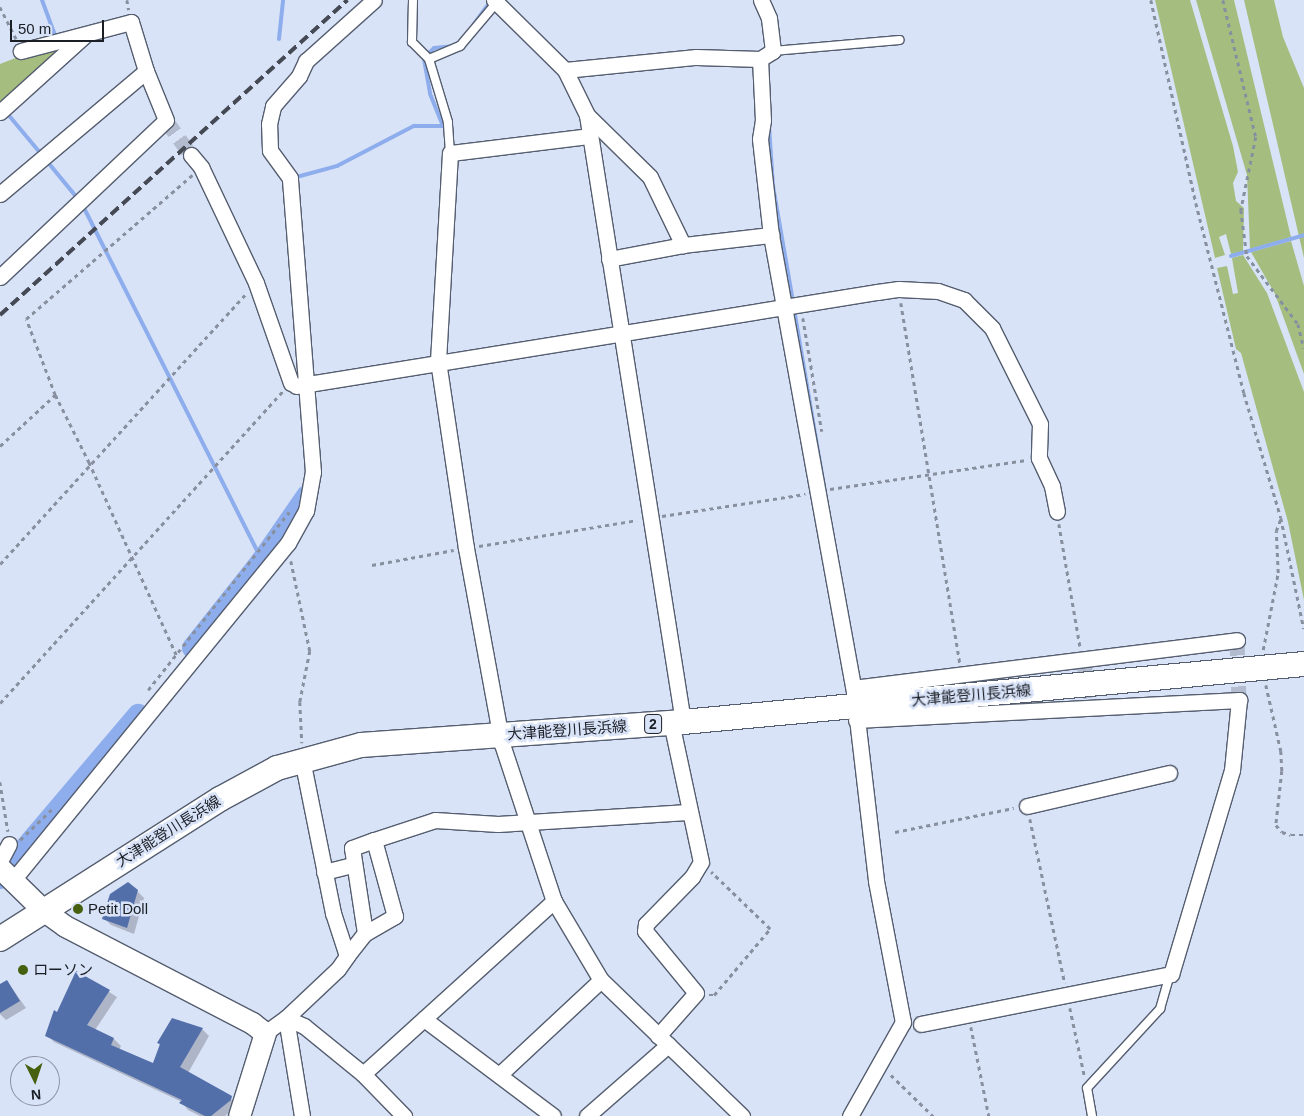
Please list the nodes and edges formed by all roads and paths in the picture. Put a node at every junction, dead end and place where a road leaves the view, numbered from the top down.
1 (374, 0) edge
2 (413, 0) edge
3 (497, 0) edge
4 (761, 0) edge
5 (1151, 0) edge
6 (1223, 0) edge
7 (0, 8) edge
8 (87, 33) junction
9 (900, 40) dead end
10 (22, 51) joint
11 (767, 55) junction
12 (426, 56) junction
13 (565, 70) junction
14 (146, 71) junction
15 (0, 112) edge
16 (587, 115) junction
17 (588, 136) junction
18 (450, 152) junction
19 (191, 155) tunnel mouth
20 (201, 167) junction
21 (0, 194) edge
22 (770, 235) junction
23 (683, 245) junction
24 (609, 259) junction
25 (2, 270) edge
26 (256, 283) junction
27 (899, 289) junction
28 (793, 305) junction
29 (620, 333) junction
30 (1304, 348) edge
31 (438, 361) junction
32 (298, 384) junction
33 (55, 395) junction
34 (823, 440) dead end
35 (0, 446) edge
36 (1039, 458) junction
37 (89, 463) junction
38 (929, 474) junction
39 (830, 479) dead end
40 (825, 490) junction
41 (290, 511) dead end
42 (1057, 512) joint
43 (650, 518) junction
44 (1281, 518) junction
45 (288, 543) junction
46 (466, 548) junction
47 (133, 557) junction
48 (0, 564) edge
49 (372, 564) dead end
50 (1304, 629) edge
51 (1237, 640) dead end
52 (1262, 654) dead end
53 (176, 655) junction
54 (1083, 660) junction
55 (1304, 664) edge
56 (962, 674) junction
57 (1265, 681) dead end
58 (146, 694) dead end
59 (0, 703) edge
60 (855, 706) junction
61 (677, 722) junction
62 (501, 735) junction
63 (302, 759) junction
64 (1169, 772) dead end
65 (0, 782) edge
66 (59, 801) dead end
67 (1028, 806) junction
68 (688, 812) junction
69 (527, 823) junction
70 (895, 832) dead end
71 (1304, 835) edge
72 (374, 840) junction
73 (9, 844) junction
74 (0, 860) edge
75 (701, 862) junction
76 (353, 865) junction
77 (324, 872) junction
78 (6, 874) edge
79 (554, 901) junction
80 (43, 910) junction
81 (365, 932) junction
82 (0, 939) edge
83 (347, 956) junction
84 (1171, 974) junction
85 (601, 980) junction
86 (696, 993) junction
87 (1067, 994) junction
88 (968, 1014) junction
89 (286, 1018) junction
90 (424, 1019) junction
91 (921, 1024) dead end
92 (265, 1033) junction
93 (663, 1040) junction
94 (363, 1074) junction
95 (499, 1075) junction
96 (890, 1076) dead end
97 (1087, 1088) junction
98 (735, 1114) edge
99 (239, 1116) edge
100 (302, 1116) edge
101 (404, 1116) edge
102 (553, 1116) edge
103 (588, 1116) edge
104 (850, 1116) edge
105 (933, 1116) edge
106 (989, 1116) edge
107 (1092, 1116) edge

1 - 32 street
2 - 12 lane
3 - 12 lane
3 - 13 street
4 - 11 street
5 - 44 path
6 - 30 path
7 - 10 path
8 - 10 street
8 - 14 street
8 - 15 street
9 - 11 lane
11 - 13 street
11 - 22 street
12 - 18 lane
13 - 16 street
14 - 21 street
14 - 25 street
16 - 17 street
16 - 23 street
17 - 18 street
17 - 24 street
18 - 31 street
19 - 20 street
20 - 26 street
20 - 33 path
22 - 23 street
22 - 28 street
23 - 24 street
24 - 29 street
26 - 32 street
26 - 37 path
27 - 28 street
27 - 36 street
27 - 38 path
28 - 29 street
28 - 34 path
28 - 40 street
29 - 31 street
29 - 43 street
31 - 32 street
31 - 46 street
32 - 45 street
32 - 47 path
33 - 35 path
33 - 37 path
36 - 38 path
36 - 42 street
37 - 47 path
37 - 48 path
38 - 40 path
38 - 56 path
39 - 40 path
40 - 43 path
40 - 60 street
41 - 53 path
42 - 54 path
43 - 46 path
43 - 61 street
44 - 50 path
44 - 52 path
45 - 63 path
45 - 78 street
46 - 49 path
46 - 62 street
47 - 53 path
47 - 59 path
51 - 54 street
53 - 58 path
54 - 56 street
55 - 60 main road, 大津能登川長浜線 / 2
56 - 60 street
57 - 71 path
60 - 61 main road, 大津能登川長浜線 / 2
60 - 84 street
60 - 104 street
61 - 62 main road, 大津能登川長浜線 / 2
61 - 68 street
62 - 63 main road, 大津能登川長浜線 / 2
62 - 69 street
63 - 77 street
63 - 80 main road, 大津能登川長浜線 / 2
64 - 67 street
65 - 73 path
66 - 73 path
67 - 70 path
67 - 87 path
68 - 69 street
68 - 75 street
69 - 72 street
69 - 79 street
72 - 76 street
72 - 81 street
73 - 74 street
75 - 86 street
75 - 86 path
76 - 77 street
76 - 81 street
77 - 83 street
78 - 80 street
79 - 85 street
79 - 90 street
80 - 82 main road, 大津能登川長浜線 / 2
80 - 92 street
81 - 83 street
83 - 89 street
84 - 87 street
84 - 97 lane
85 - 93 street
85 - 95 street
86 - 93 street
87 - 88 street
87 - 97 path
88 - 91 street
88 - 106 path
89 - 92 street
89 - 94 street
89 - 100 street
90 - 94 street
90 - 95 street
92 - 99 street
93 - 98 street
93 - 103 street
94 - 101 street
95 - 102 street
96 - 105 path
97 - 107 lane

